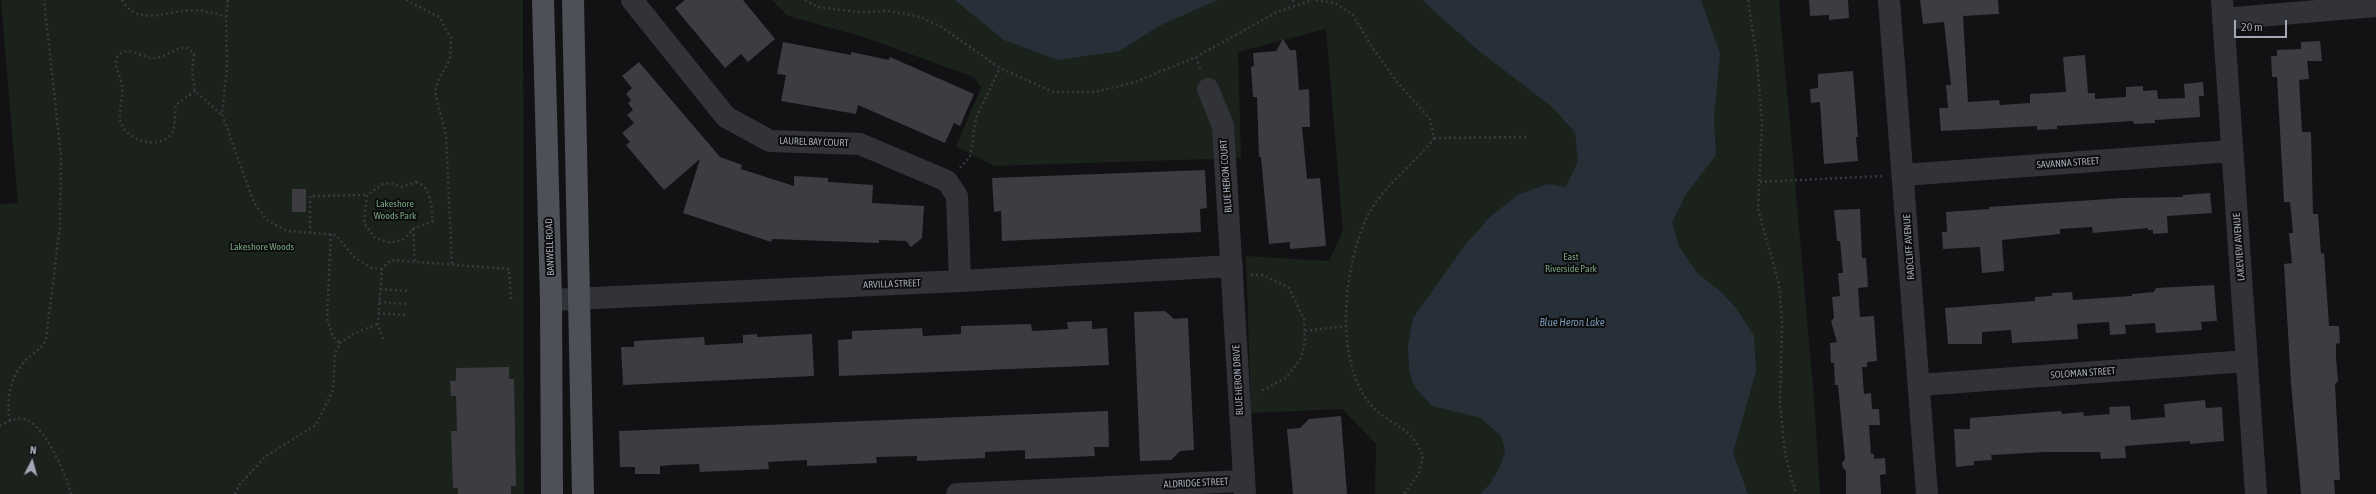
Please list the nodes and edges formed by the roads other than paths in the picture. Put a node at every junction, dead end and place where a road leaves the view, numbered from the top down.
1 (543, 0) edge
2 (573, 0) edge
3 (632, 0) edge
4 (1889, 0) edge
5 (2376, 6) edge
6 (2222, 10) edge
7 (1208, 90) dead end
8 (2232, 151) junction
9 (1903, 175) junction
10 (1232, 270) junction
11 (960, 282) junction
12 (578, 298) junction
13 (551, 300) junction
14 (2247, 361) junction
15 (1919, 386) junction
16 (1245, 487) edge
17 (552, 494) edge
18 (583, 494) edge
19 (957, 494) edge
20 (1927, 494) edge
21 (2256, 494) edge

1 - 13 main road, BANWELL ROAD
2 - 12 main road
3 - 11 street, LAUREL BAY COURT
4 - 9 street, RADCLIFF AVENUE
5 - 6 street
6 - 8 street, LAKEVIEW AVENUE
7 - 10 street, BLUE HERON COURT
8 - 9 street, SAVANNA STREET
8 - 14 street, LAKEVIEW AVENUE
9 - 15 street, RADCLIFF AVENUE
10 - 11 street, ARVILLA STREET
10 - 16 street, BLUE HERON DRIVE
11 - 12 street, ARVILLA STREET
12 - 13 street, ARVILLA STREET
12 - 18 main road
13 - 17 main road, BANWELL ROAD
14 - 15 street, SOLOMAN STREET
14 - 21 street, LAKEVIEW AVENUE
15 - 20 street, RADCLIFF AVENUE
16 - 19 street, ALDRIDGE STREET

